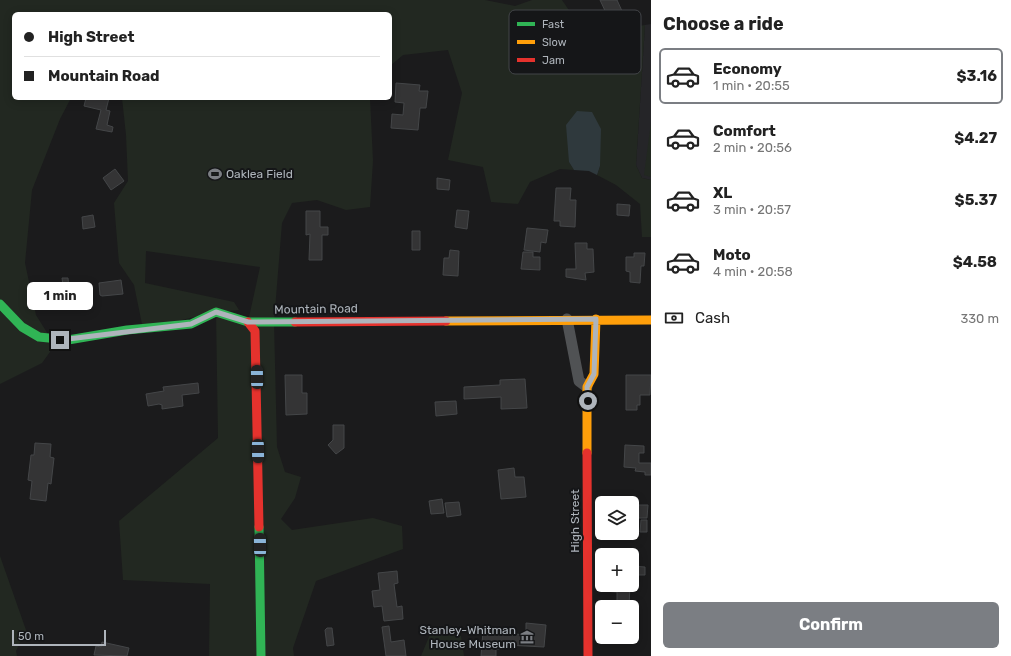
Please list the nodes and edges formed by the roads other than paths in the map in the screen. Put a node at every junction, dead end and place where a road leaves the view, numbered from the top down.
1 (0, 304) edge
2 (568, 319) junction
3 (596, 319) junction
4 (651, 320) edge
5 (248, 322) junction
6 (587, 387) junction
7 (261, 656) edge
8 (588, 656) edge

1 - 5 street, Mountain Road
2 - 3 street, Mountain Road
2 - 5 street, Mountain Road
2 - 6 street
3 - 4 street, Mountain Road
3 - 6 street, High Street
5 - 7 street
6 - 8 street, High Street

